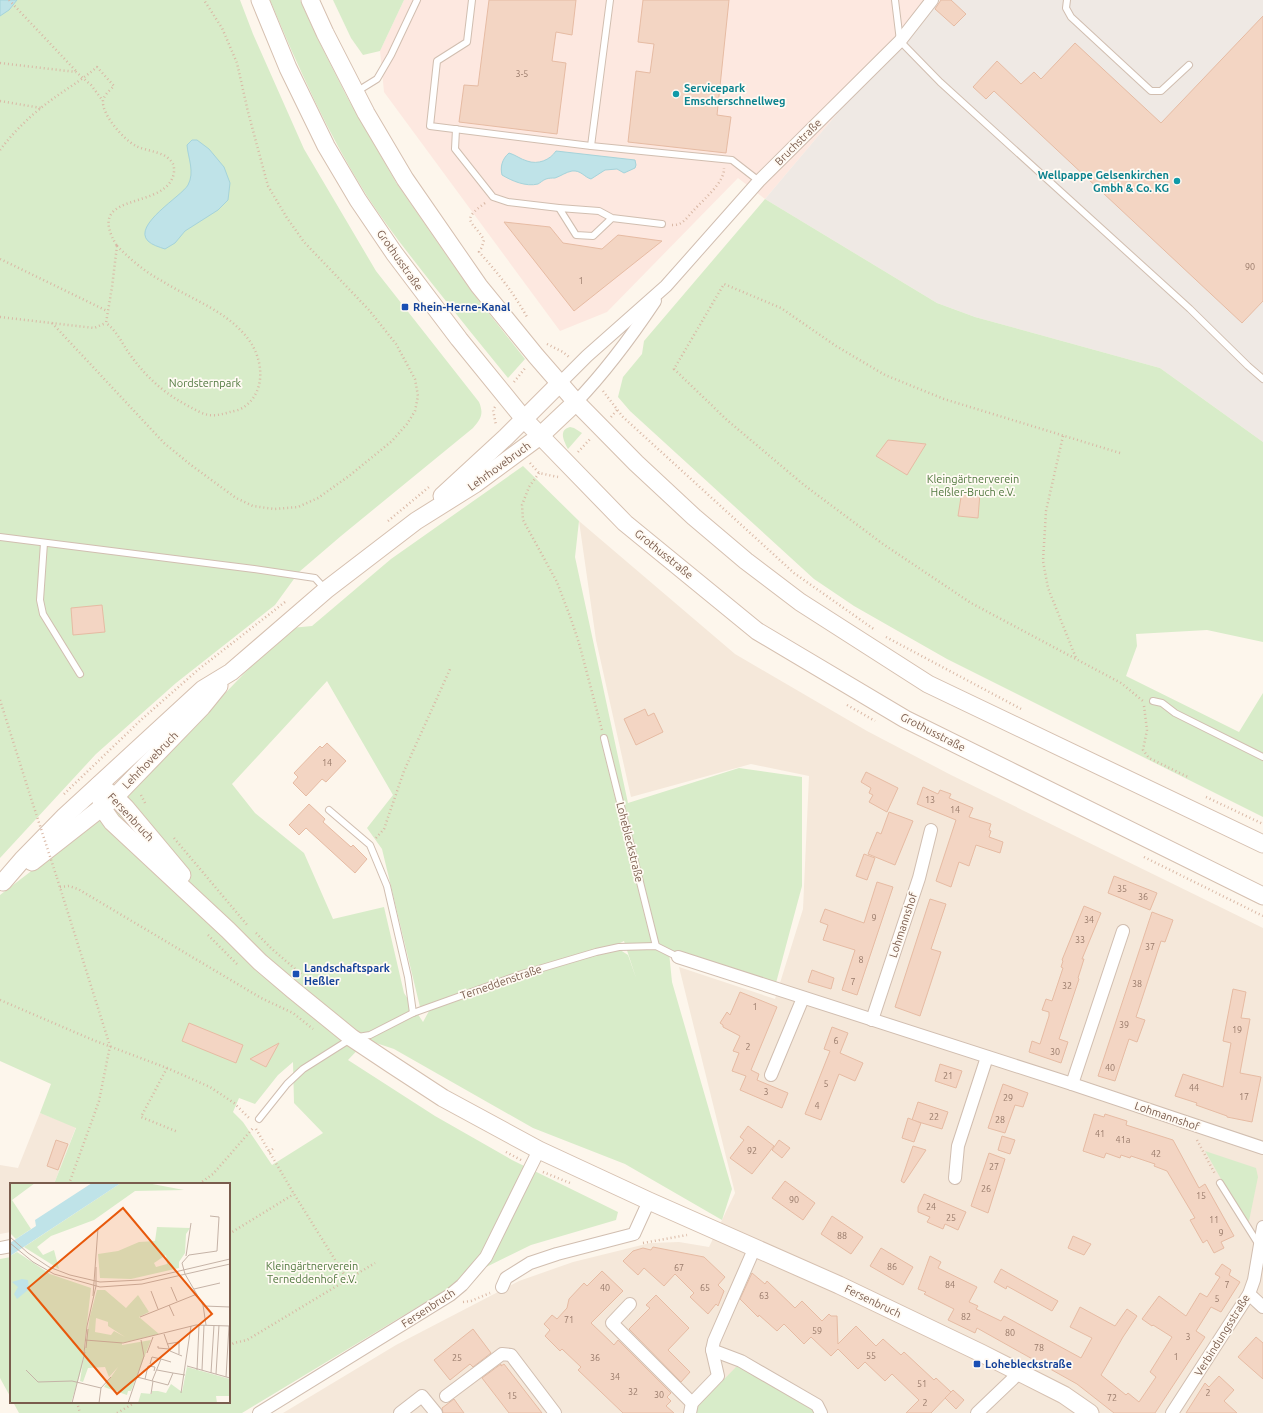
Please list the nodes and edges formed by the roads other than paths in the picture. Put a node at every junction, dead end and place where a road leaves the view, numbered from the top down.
1 (260, 0) edge
2 (310, 0) edge
3 (417, 0) edge
4 (472, 0) edge
5 (610, 0) edge
6 (895, 0) edge
7 (932, 0) edge
8 (1067, 0) edge
9 (900, 41) junction
10 (1189, 65) dead end
11 (355, 93) junction
12 (456, 129) junction
13 (591, 146) junction
14 (759, 181) junction
15 (559, 208) junction
16 (612, 218) junction
17 (662, 224) road end
18 (666, 286) junction
19 (1263, 379) edge
20 (560, 383) junction
21 (576, 402) junction
22 (524, 419) junction
23 (540, 436) junction
24 (416, 521) junction
25 (0, 538) edge
26 (44, 543) junction
27 (326, 590) junction
28 (231, 672) junction
29 (80, 674) dead end
30 (1153, 701) road end
31 (604, 738) road end
32 (1263, 757) edge
33 (99, 785) junction
34 (116, 796) junction
35 (102, 808) junction
36 (330, 810) dead end
37 (931, 830) dead end
38 (1263, 844) edge
39 (2, 884) edge
40 (1263, 896) edge
41 (228, 930) junction
42 (1123, 930) dead end
43 (656, 946) junction
44 (678, 957) joint
45 (803, 998) junction
46 (413, 1013) junction
47 (872, 1020) junction
48 (352, 1038) junction
49 (987, 1057) junction
50 (771, 1075) dead end
51 (1072, 1084) junction
52 (259, 1119) road end
53 (1263, 1148) edge
54 (540, 1150) junction
55 (955, 1178) dead end
56 (1220, 1183) road end
57 (649, 1202) junction
58 (1263, 1227) edge
59 (10, 1246) edge
60 (1259, 1246) junction
61 (755, 1247) junction
62 (0, 1248) edge
63 (502, 1288) dead end
64 (1249, 1294) junction
65 (630, 1304) dead end
66 (1263, 1308) edge
67 (712, 1350) junction
68 (1020, 1372) junction
69 (446, 1396) dead end
70 (691, 1408) edge
71 (259, 1413) edge
72 (400, 1413) edge
73 (436, 1413) edge
74 (555, 1413) edge
75 (821, 1413) edge
76 (977, 1413) edge
77 (1090, 1413) edge
78 (1172, 1413) edge

1 - 22 main road, Grothusstraße
2 - 11 main road
3 - 11 lane
4 - 12 lane
5 - 13 lane
6 - 9 lane
7 - 9 street, Bruchstraße
8 - 10 lane
9 - 14 street, Bruchstraße
9 - 19 lane
11 - 20 main road
12 - 13 lane
12 - 15 lane
13 - 14 lane
14 - 18 street, Bruchstraße
15 - 16 lane
15 - 16 lane
16 - 17 lane
18 - 20 street, Bruchstraße
18 - 21 street, Bruchstraße
20 - 21 main road
20 - 22 main road, Lehrhovebruch
21 - 23 main road, Lehrhovebruch
21 - 38 main road
22 - 23 main road, Grothusstraße
22 - 24 main road, Lehrhovebruch
23 - 24 main road, Lehrhovebruch
23 - 40 main road, Grothusstraße
24 - 27 main road, Lehrhovebruch
25 - 26 lane
26 - 27 lane
26 - 29 lane
27 - 28 main road, Lehrhovebruch
28 - 33 main road, Lehrhovebruch
28 - 34 main road, Lehrhovebruch
30 - 32 lane
31 - 43 lane, Lohebleckstraße
33 - 34 main road, Fersenbruch
33 - 35 main road, Fersenbruch
33 - 39 main road, Lehrhovebruch
34 - 35 main road, Lehrhovebruch
34 - 41 main road, Fersenbruch
35 - 39 main road, Lehrhovebruch
35 - 41 main road, Fersenbruch
36 - 46 lane
37 - 47 street, Lohmannshof
41 - 48 main road, Fersenbruch
42 - 51 street
43 - 44 lane
43 - 46 lane, Terneddenstraße
44 - 45 street, Lohmannshof
45 - 47 street, Lohmannshof
45 - 50 street
46 - 48 lane, Terneddenstraße
47 - 49 street, Lohmannshof
48 - 52 lane
48 - 54 main road, Fersenbruch
49 - 51 street, Lohmannshof
49 - 55 street
51 - 53 street, Lohmannshof
54 - 57 main road, Fersenbruch
54 - 71 street, Fersenbruch
56 - 60 lane
57 - 61 main road, Fersenbruch
57 - 63 street
58 - 60 street, Verbindungsstraße
59 - 62 street
60 - 64 street, Verbindungsstraße
61 - 67 street
61 - 68 main road, Fersenbruch
64 - 66 street
64 - 78 street, Verbindungsstraße
65 - 70 street
67 - 70 street
67 - 75 street
68 - 76 street
68 - 77 main road, Fersenbruch
69 - 74 street
72 - 73 street

